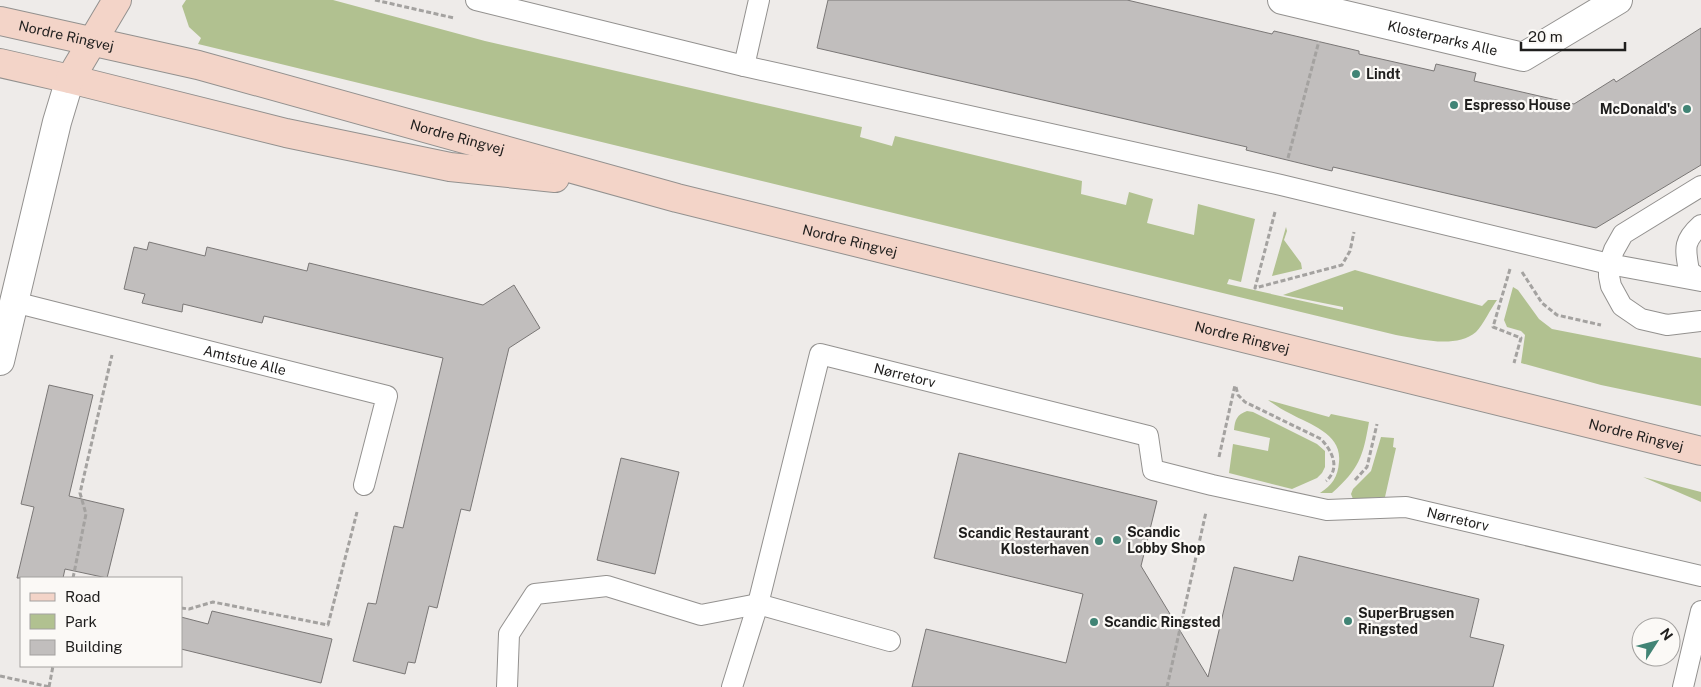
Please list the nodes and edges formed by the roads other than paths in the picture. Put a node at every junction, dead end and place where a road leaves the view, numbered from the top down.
1 (117, 0) edge
2 (476, 0) edge
3 (759, 0) edge
4 (1282, 0) edge
5 (1618, 0) edge
6 (0, 21) edge
7 (91, 40) junction
8 (0, 63) edge
9 (744, 66) junction
10 (70, 79) junction
11 (1701, 186) edge
12 (677, 198) junction
13 (1701, 225) edge
14 (1609, 264) junction
15 (1701, 280) edge
16 (14, 302) junction
17 (1701, 321) edge
18 (0, 361) edge
19 (1701, 451) edge
20 (364, 485) road end
21 (1701, 576) edge
22 (758, 604) junction
23 (1701, 611) edge
24 (890, 641) dead end
25 (507, 687) edge
26 (732, 687) edge
27 (1683, 687) edge

1 - 7 street
2 - 9 lane
3 - 9 lane
4 - 5 street, Klosterparks Alle
6 - 7 street, Nordre Ringvej
7 - 10 street
7 - 12 street, Nordre Ringvej
8 - 10 street
9 - 14 lane
10 - 12 street
10 - 16 street
11 - 14 lane
12 - 19 street, Nordre Ringvej
13 - 15 lane
14 - 15 lane
14 - 17 lane
16 - 18 street
16 - 20 lane, Amtstue Alle
21 - 22 lane, Nørretorv
22 - 24 lane
22 - 25 lane
22 - 26 lane, Nørretorv
23 - 27 lane

